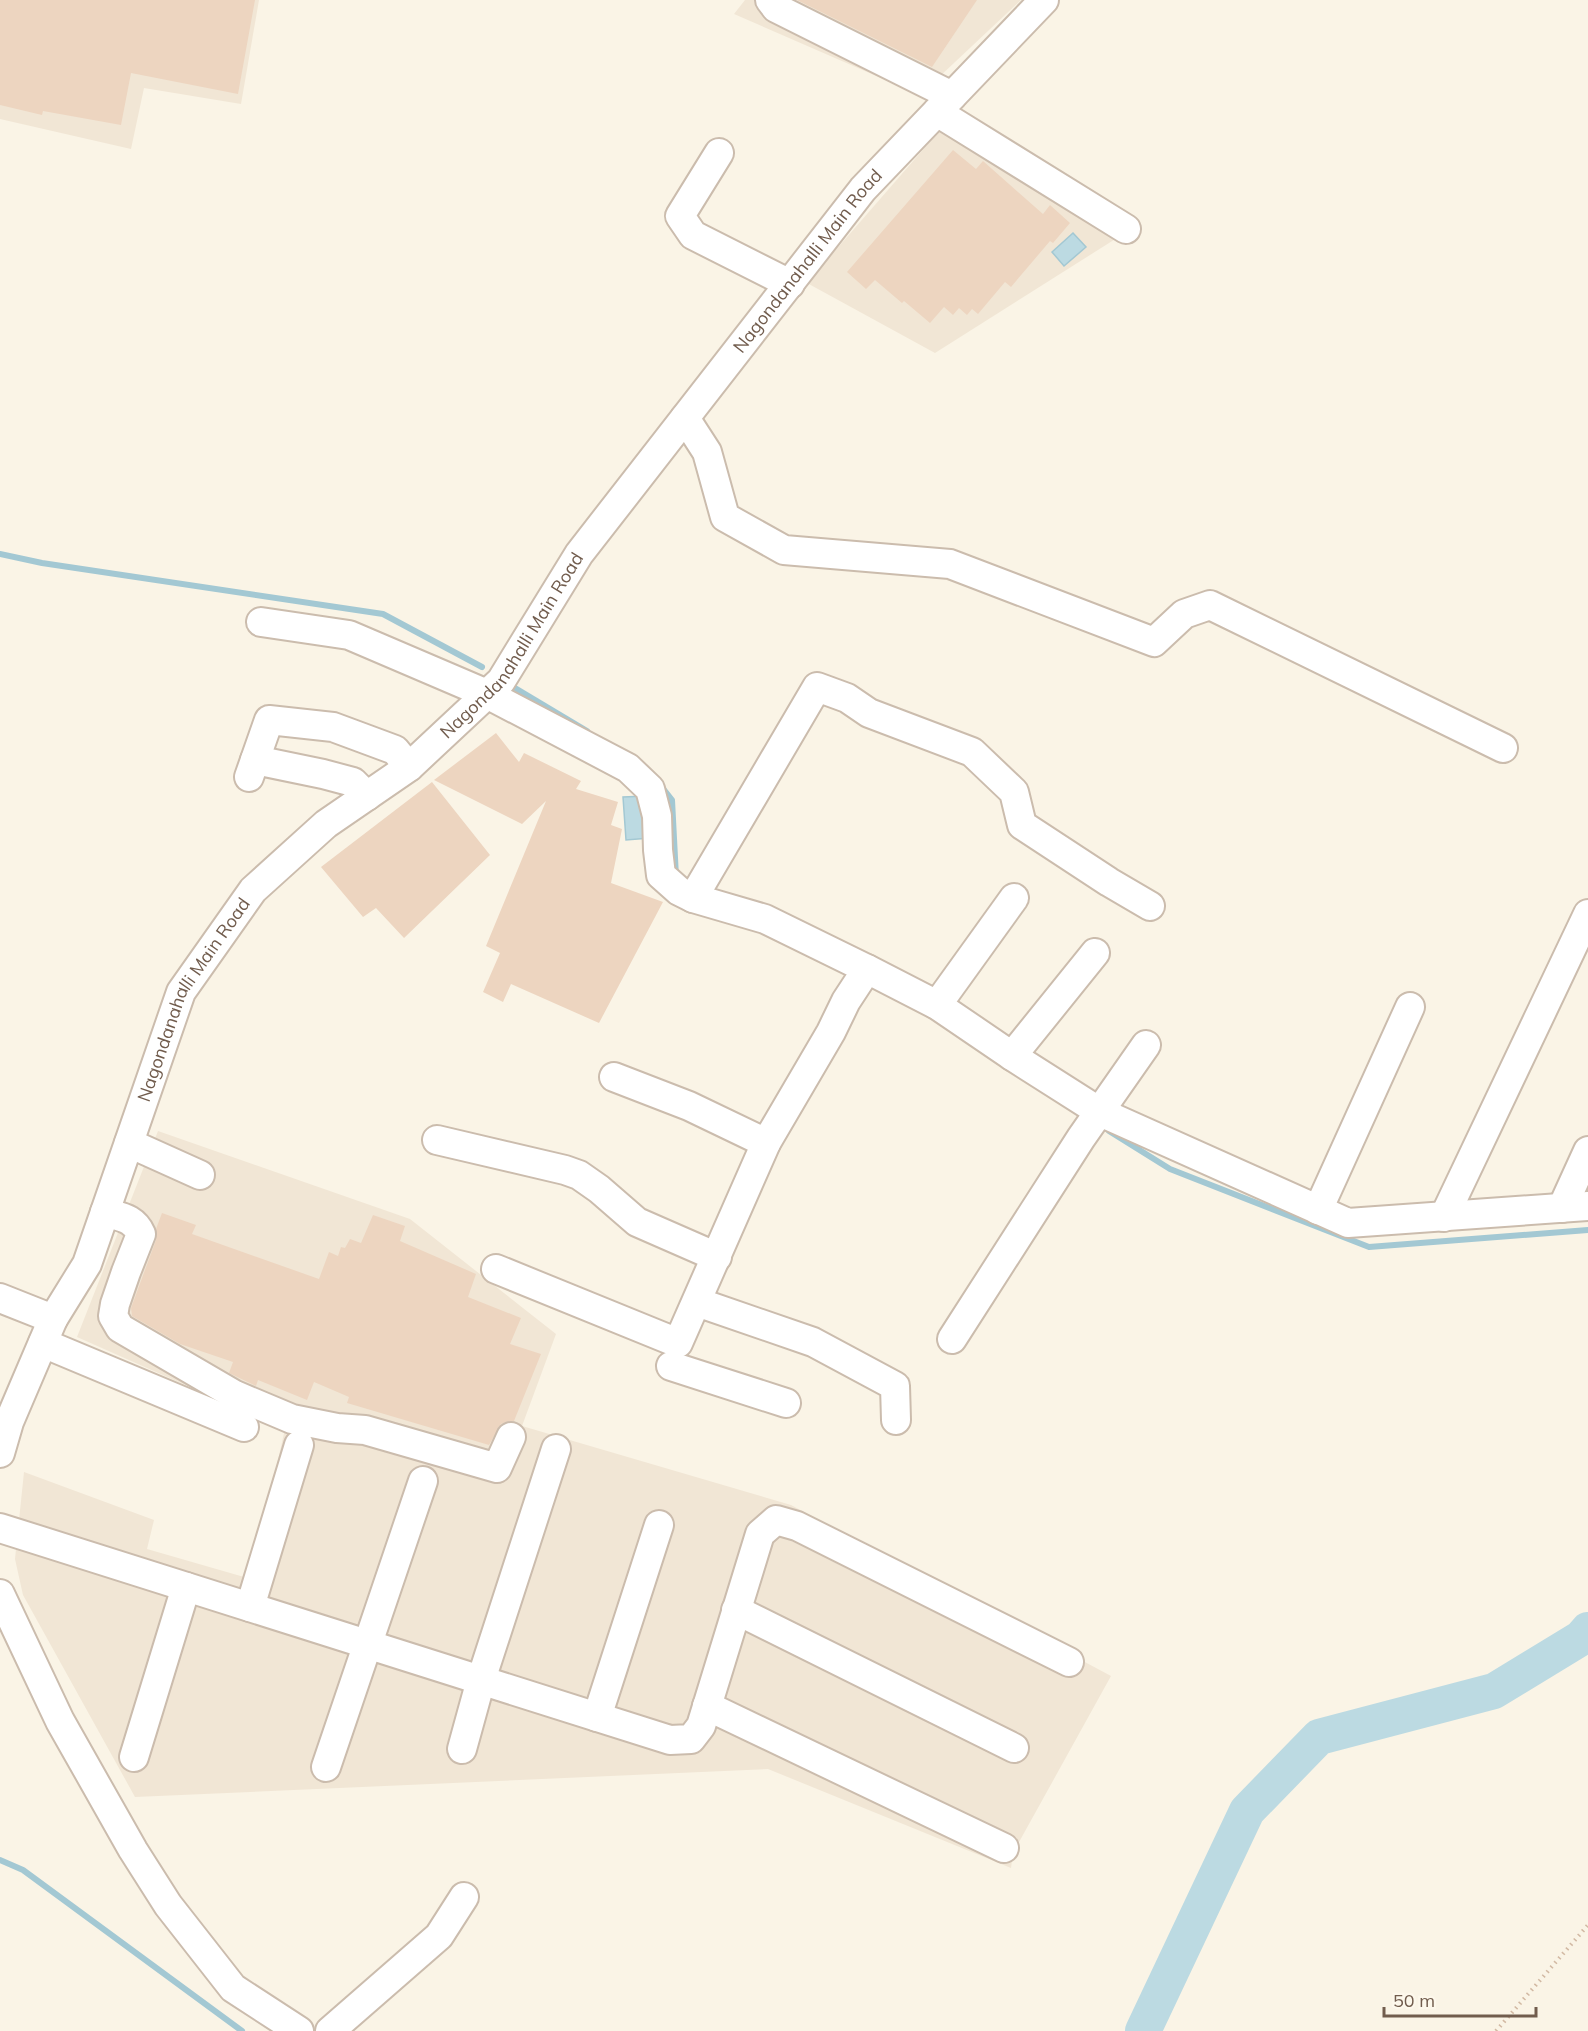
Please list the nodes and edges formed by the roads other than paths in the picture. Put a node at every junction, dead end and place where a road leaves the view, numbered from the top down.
1 (770, 0) edge
2 (1044, 0) edge
3 (945, 104) junction
4 (719, 153) dead end
5 (1126, 229) dead end
6 (789, 284) junction
7 (685, 418) junction
8 (261, 622) dead end
9 (487, 694) junction
10 (1503, 748) dead end
11 (409, 767) junction
12 (367, 796) junction
13 (693, 898) junction
14 (1014, 898) dead end
15 (1150, 906) dead end
16 (1588, 914) edge
17 (1095, 953) dead end
18 (867, 969) junction
19 (937, 1005) junction
20 (1410, 1007) dead end
21 (1146, 1046) dead end
22 (1012, 1056) junction
23 (614, 1077) dead end
24 (1100, 1112) junction
25 (437, 1140) dead end
26 (129, 1143) junction
27 (766, 1143) junction
28 (1588, 1151) edge
29 (200, 1174) dead end
30 (1575, 1207) edge
31 (1318, 1210) junction
32 (105, 1212) junction
33 (1444, 1216) junction
34 (717, 1257) junction
35 (496, 1269) dead end
36 (0, 1298) edge
37 (697, 1302) junction
38 (48, 1331) junction
39 (952, 1339) dead end
40 (671, 1365) junction
41 (786, 1403) dead end
42 (896, 1420) dead end
43 (244, 1427) dead end
44 (511, 1437) dead end
45 (299, 1445) dead end
46 (556, 1449) dead end
47 (0, 1453) edge
48 (423, 1481) dead end
49 (659, 1525) dead end
50 (0, 1528) edge
51 (186, 1587) junction
52 (0, 1594) edge
53 (250, 1607) junction
54 (736, 1610) junction
55 (368, 1644) junction
56 (1069, 1662) dead end
57 (481, 1680) junction
58 (707, 1706) junction
59 (597, 1717) junction
60 (1014, 1748) dead end
61 (462, 1749) dead end
62 (134, 1757) dead end
63 (326, 1767) dead end
64 (1004, 1848) dead end
65 (464, 1897) dead end
66 (299, 2031) edge
67 (330, 2031) edge

1 - 3 street
2 - 3 street, Nagondanahalli Main Road
3 - 5 street
3 - 6 street, Nagondanahalli Main Road
4 - 6 street
6 - 7 street, Nagondanahalli Main Road
7 - 9 street, Nagondanahalli Main Road
7 - 10 street
8 - 9 street
9 - 11 street, Nagondanahalli Main Road
9 - 13 street
11 - 12 street, Nagondanahalli Main Road
11 - 12 street
12 - 26 street, Nagondanahalli Main Road
13 - 15 street
13 - 18 street
14 - 19 street
16 - 33 street
17 - 22 street
18 - 19 street
18 - 27 street
19 - 22 street
20 - 31 street
21 - 24 street
22 - 24 street
23 - 27 street
24 - 31 street
24 - 39 street
25 - 34 street
26 - 29 street
26 - 32 street, Nagondanahalli Main Road
27 - 34 street
28 - 30 street
30 - 33 street
31 - 33 street
32 - 38 street, Nagondanahalli Main Road
32 - 44 street
34 - 37 street
35 - 40 street
36 - 38 street
37 - 40 street
37 - 42 street
38 - 43 street
38 - 47 street, Nagondanahalli Main Road
40 - 41 street
45 - 53 street
46 - 57 street
48 - 55 street
49 - 59 street
50 - 51 street
51 - 53 street
51 - 62 street
52 - 66 street
53 - 55 street
54 - 56 street
54 - 58 street
54 - 60 street
55 - 57 street
55 - 63 street
57 - 59 street
57 - 61 street
58 - 59 street
58 - 64 street
65 - 67 street

